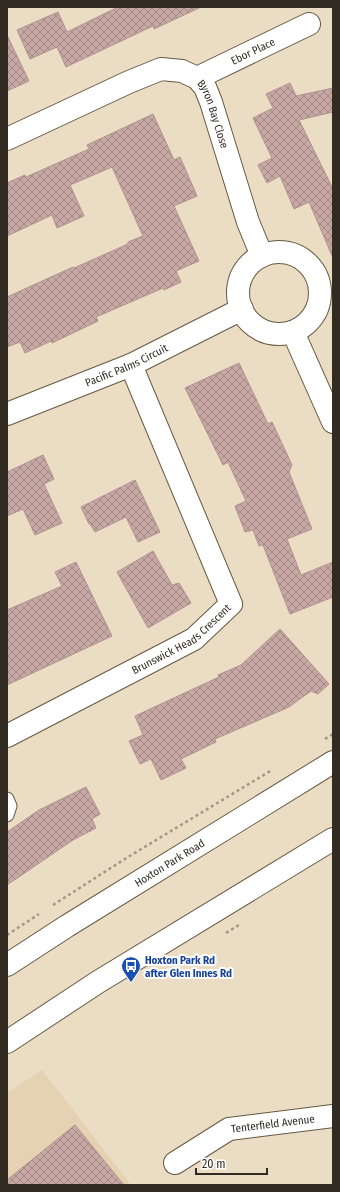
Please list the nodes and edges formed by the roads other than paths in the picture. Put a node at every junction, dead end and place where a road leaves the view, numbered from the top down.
1 (309, 24) dead end
2 (197, 78) junction
3 (7, 138) edge
4 (262, 256) junction
5 (325, 277) edge
6 (242, 309) junction
7 (293, 332) junction
8 (131, 365) junction
9 (7, 414) edge
10 (333, 422) edge
11 (7, 736) edge
12 (333, 762) edge
13 (7, 799) edge
14 (7, 815) edge
15 (333, 839) edge
16 (7, 965) edge
17 (7, 1042) edge
18 (333, 1116) edge
19 (175, 1163) dead end

1 - 2 street, Ebor Place
2 - 3 street, Byron Bay Close
2 - 4 street, Byron Bay Close
4 - 5 street
4 - 6 street
5 - 7 street
6 - 7 street
6 - 8 street, Pacific Palms Circuit
7 - 10 street
8 - 9 street, Pacific Palms Circuit
8 - 11 street, Brunswick Heads Crescent
12 - 16 street, Hoxton Park Road
13 - 14 lane
15 - 17 street
18 - 19 street, Tenterfield Avenue

